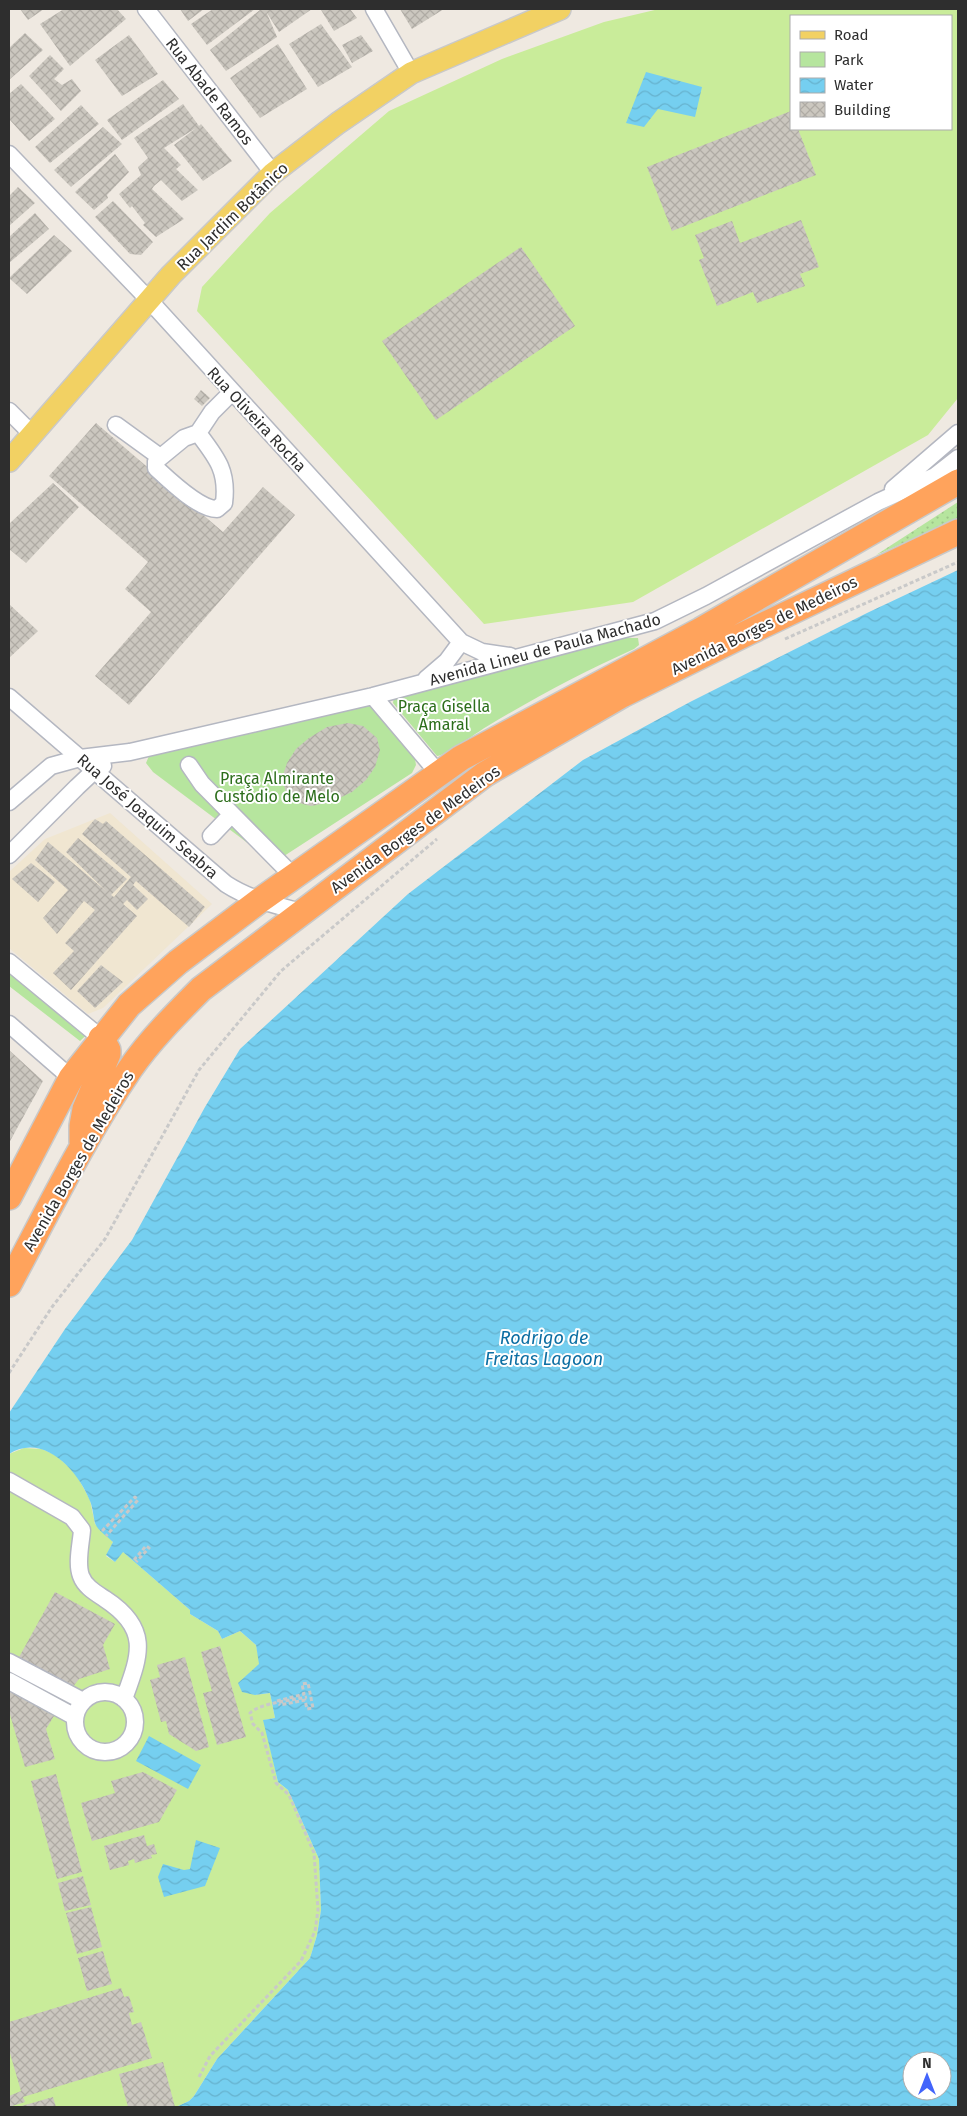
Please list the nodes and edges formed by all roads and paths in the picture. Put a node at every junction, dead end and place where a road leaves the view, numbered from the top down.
1 (146, 9) edge
2 (374, 9) edge
3 (560, 9) edge
4 (411, 73) junction
5 (9, 154) edge
6 (273, 173) junction
7 (149, 300) junction
8 (232, 392) junction
9 (9, 411) edge
10 (116, 425) dead end
11 (198, 433) junction
12 (958, 433) edge
13 (32, 434) junction
14 (160, 457) junction
15 (958, 458) edge
16 (9, 461) edge
17 (957, 482) edge
18 (878, 502) junction
19 (958, 532) edge
20 (958, 562) edge
21 (461, 642) junction
22 (778, 643) dead end
23 (520, 657) junction
24 (423, 683) junction
25 (373, 696) junction
26 (9, 697) edge
27 (130, 752) junction
28 (80, 758) junction
29 (190, 765) dead end
30 (94, 771) junction
31 (439, 774) junction
32 (9, 802) edge
33 (231, 816) junction
34 (211, 836) dead end
35 (438, 837) dead end
36 (9, 855) edge
37 (293, 876) junction
38 (259, 900) junction
39 (301, 912) junction
40 (9, 962) edge
41 (9, 1024) edge
42 (101, 1038) junction
43 (72, 1078) junction
44 (83, 1146) junction
45 (9, 1197) edge
46 (9, 1284) edge
47 (9, 1373) edge
48 (9, 1480) edge
49 (102, 1532) dead end
50 (106, 1536) dead end
51 (135, 1561) joint
52 (9, 1662) edge
53 (34, 1676) junction
54 (9, 1681) edge
55 (26, 1691) junction
56 (307, 1697) dead end
57 (124, 1699) junction
58 (83, 1701) junction
59 (272, 1704) joint
60 (75, 1718) junction
61 (199, 2077) dead end

1 - 6 street, Rua Abade Ramos
2 - 4 street
3 - 4 main road, Rua Jardim Botânico
4 - 6 main road, Rua Jardim Botânico
5 - 7 street, Rua Oliveira Rocha
6 - 7 main road, Rua Jardim Botânico
7 - 8 street, Rua Oliveira Rocha
7 - 13 main road, Rua Jardim Botânico
8 - 11 street
8 - 21 street, Rua Oliveira Rocha
9 - 13 street
10 - 14 street
11 - 14 street
11 - 14 street
12 - 18 street
13 - 16 main road, Rua Jardim Botânico
15 - 18 street, Avenida Lineu de Paula Machado
17 - 31 highway, Avenida Borges de Medeiros
18 - 23 street, Avenida Lineu de Paula Machado
19 - 39 highway, Avenida Borges de Medeiros
20 - 22 path
21 - 23 street, Rua Oliveira Rocha
21 - 24 street
23 - 24 street, Avenida Lineu de Paula Machado
24 - 25 street, Avenida Lineu de Paula Machado
25 - 27 street, Avenida Lineu de Paula Machado
25 - 31 street
26 - 28 street, Rua José Joaquim Seabra
27 - 28 street, Avenida Lineu de Paula Machado
27 - 30 street, Avenida Lineu de Paula Machado
28 - 30 street, Rua José Joaquim Seabra
28 - 32 street, Avenida Lineu de Paula Machado
29 - 33 street
30 - 36 street, Avenida Lineu de Paula Machado
30 - 38 street, Rua José Joaquim Seabra
31 - 37 highway, Avenida Borges de Medeiros
33 - 34 street
33 - 37 street
35 - 47 path
37 - 38 highway, Avenida Borges de Medeiros
38 - 39 street, Rua José Joaquim Seabra
38 - 42 highway, Avenida Borges de Medeiros
39 - 44 highway, Avenida Borges de Medeiros
40 - 42 street
41 - 43 street
42 - 43 highway, Avenida Borges de Medeiros
42 - 44 highway
43 - 45 highway, Avenida Borges de Medeiros
44 - 46 highway, Avenida Borges de Medeiros
48 - 57 street
49 - 50 path
51 - 51 path
52 - 53 street
53 - 55 street
53 - 58 street
54 - 55 street
55 - 60 street
56 - 61 path
57 - 58 street
57 - 60 street
58 - 60 street
59 - 59 path

